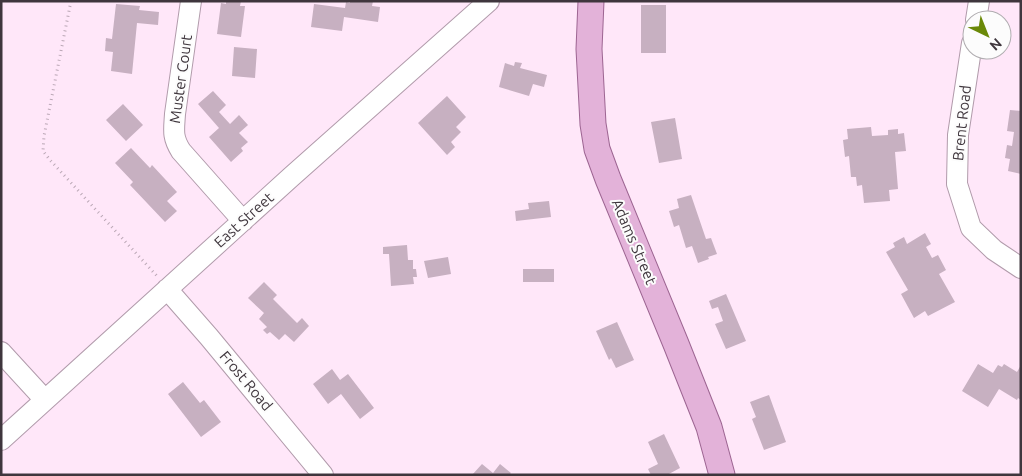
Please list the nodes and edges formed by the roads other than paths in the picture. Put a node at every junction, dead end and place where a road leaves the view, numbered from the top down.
1 (191, 1) edge
2 (489, 1) edge
3 (591, 1) edge
4 (969, 60) edge
5 (243, 221) junction
6 (1021, 268) edge
7 (163, 283) junction
8 (1, 352) edge
9 (45, 400) junction
10 (1, 440) edge
11 (323, 475) edge
12 (722, 475) edge

1 - 5 street, Muster Court
2 - 5 street, East Street
3 - 12 main road, Adams Street
4 - 6 street, Brent Road
5 - 7 street, East Street
7 - 9 street, East Street
7 - 11 street, Frost Road
8 - 9 street
9 - 10 street, East Street

